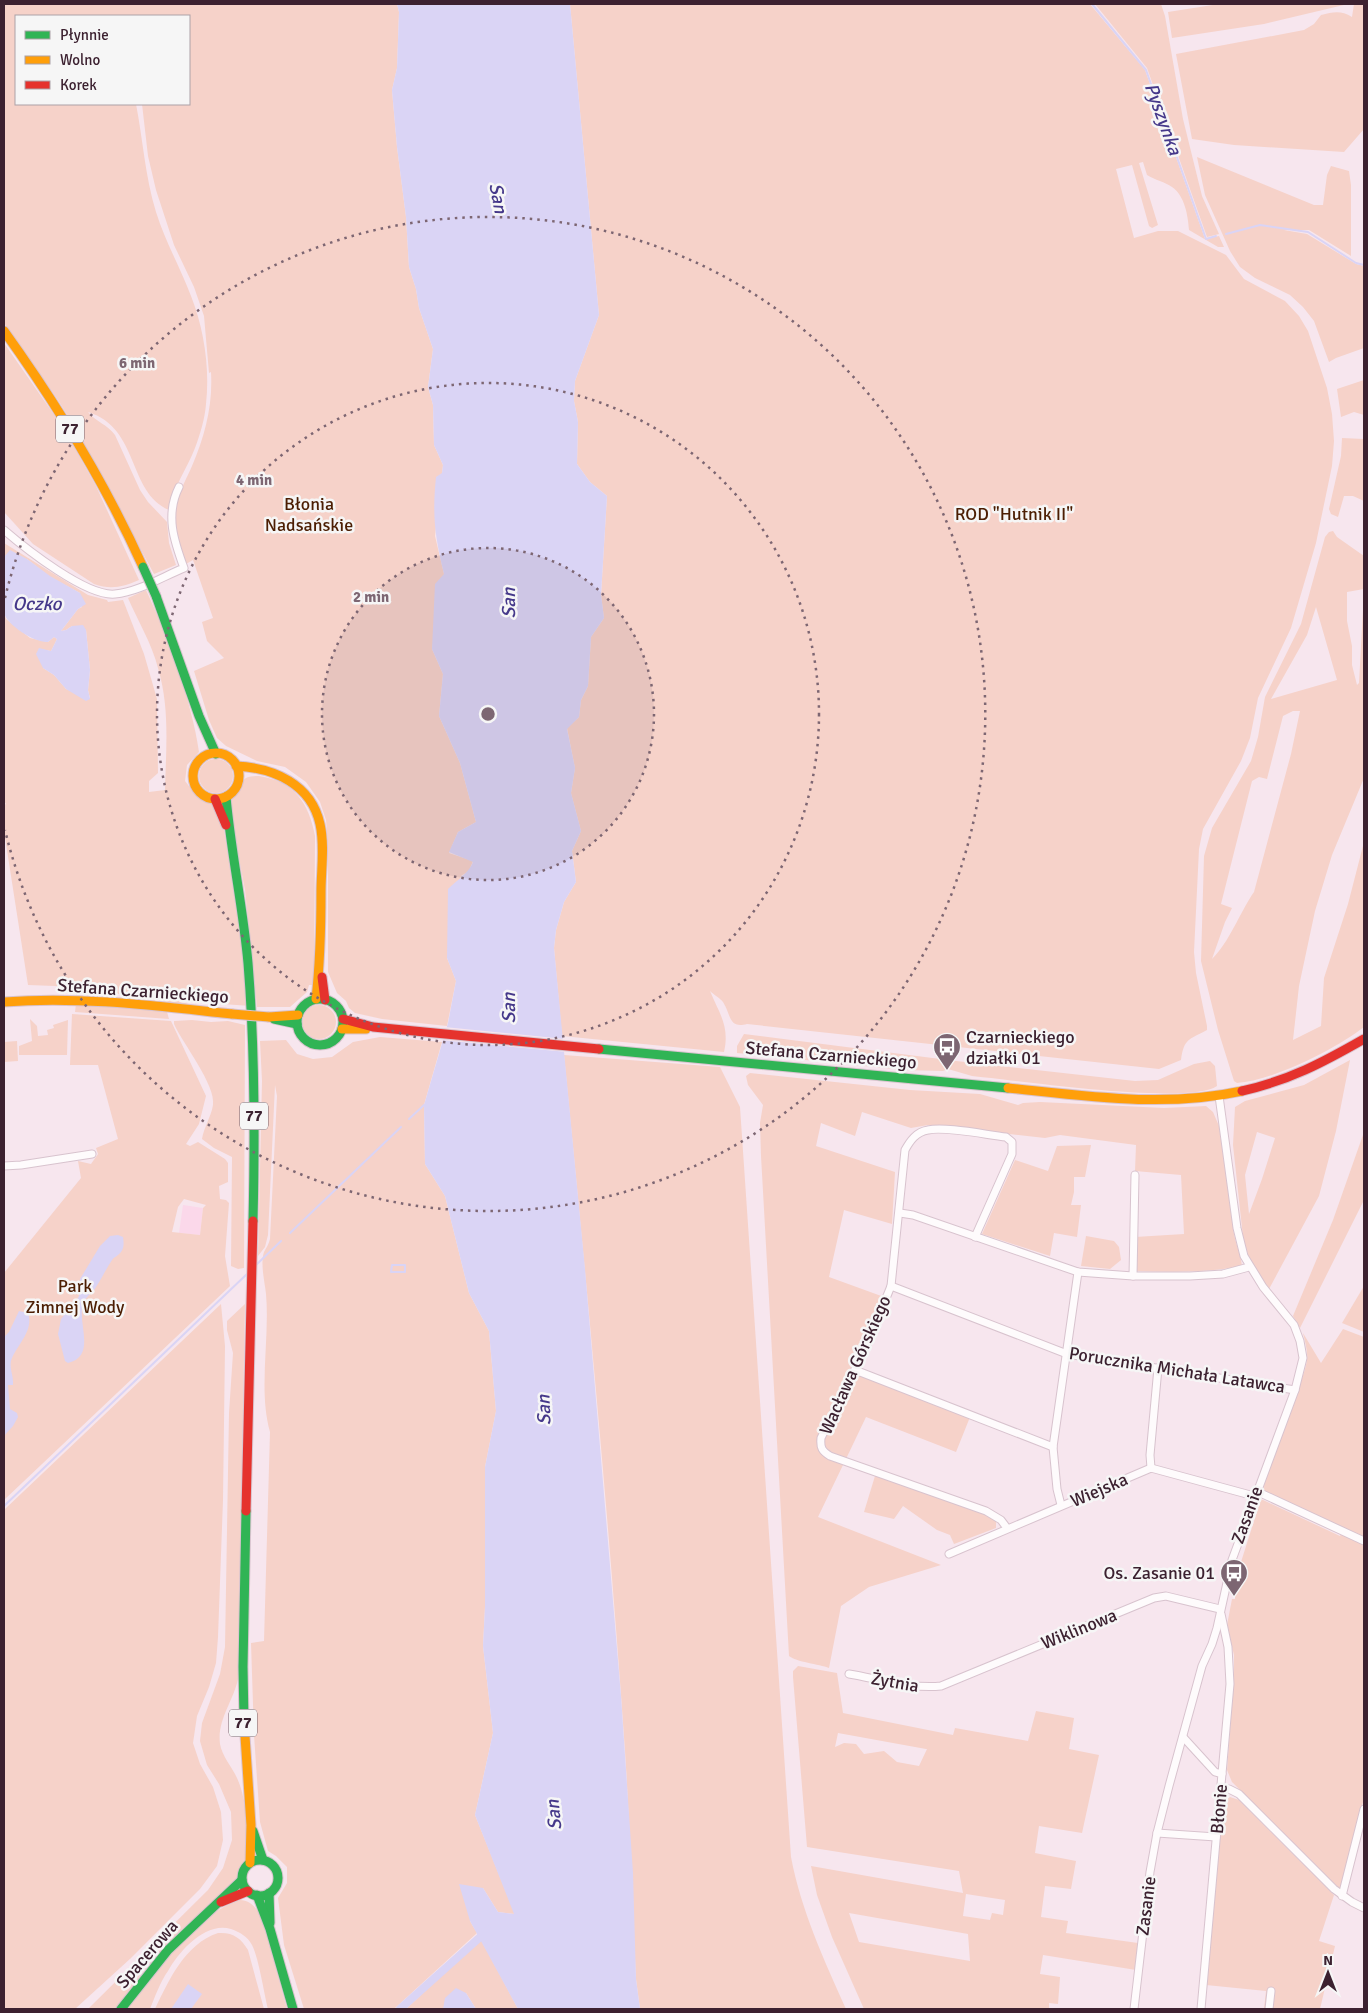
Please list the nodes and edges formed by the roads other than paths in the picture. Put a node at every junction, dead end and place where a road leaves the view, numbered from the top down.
1 (4, 331) edge
2 (179, 487) dead end
3 (4, 530) edge
4 (202, 725) junction
5 (216, 754) junction
6 (205, 756) junction
7 (236, 766) junction
8 (274, 772) junction
9 (239, 778) junction
10 (226, 797) junction
11 (215, 799) junction
12 (229, 833) junction
13 (321, 999) junction
14 (4, 1001) edge
15 (297, 1020) junction
16 (342, 1024) junction
17 (1364, 1039) edge
18 (1218, 1096) junction
19 (92, 1154) dead end
20 (4, 1166) edge
21 (1135, 1175) dead end
22 (900, 1213) junction
23 (975, 1237) junction
24 (1250, 1267) junction
25 (1078, 1272) junction
26 (1133, 1276) junction
27 (891, 1286) junction
28 (1067, 1354) junction
29 (1158, 1368) junction
30 (854, 1370) junction
31 (1295, 1390) junction
32 (1053, 1447) junction
33 (1151, 1468) junction
34 (1255, 1493) junction
35 (1062, 1506) junction
36 (1007, 1528) junction
37 (1364, 1542) edge
38 (949, 1554) dead end
39 (1220, 1609) junction
40 (849, 1674) dead end
41 (941, 1686) joint
42 (1183, 1737) junction
43 (1222, 1774) junction
44 (1221, 1787) junction
45 (1364, 1809) edge
46 (251, 1825) junction
47 (1157, 1832) junction
48 (1216, 1837) junction
49 (263, 1860) junction
50 (250, 1863) junction
51 (242, 1880) junction
52 (248, 1891) junction
53 (268, 1893) junction
54 (257, 1895) junction
55 (1342, 1896) junction
56 (222, 1902) junction
57 (1364, 1908) edge
58 (270, 1929) junction
59 (1271, 1991) dead end
60 (121, 2009) edge
61 (293, 2009) edge
62 (1134, 2009) edge
63 (1201, 2009) edge
64 (1269, 2009) edge

1 - 4 main road, 77, bridge
2 - 3 street
4 - 5 main road, 77
4 - 6 main road, 77
5 - 6 main road
5 - 7 main road
6 - 11 main road
7 - 8 main road
7 - 9 main road
8 - 9 main road
8 - 13 main road
9 - 10 main road
10 - 11 main road
10 - 12 main road, 77
11 - 12 main road, 77
12 - 46 main road, 77
13 - 15 main road
13 - 16 main road
14 - 15 main road, Stefana Czarnieckiego, bridge
15 - 16 main road
16 - 18 main road, Stefana Czarnieckiego
17 - 18 main road, Stefana Czarnieckiego
18 - 24 street, Zasanie
19 - 20 street
21 - 26 street
22 - 23 street
22 - 23 street, Wacława Górskiego
22 - 27 street, Wacława Górskiego
23 - 25 street
24 - 26 street
24 - 31 street, Zasanie
25 - 26 street
25 - 28 street
27 - 28 street, Porucznika Michała Latawca
27 - 30 street, Wacława Górskiego
28 - 29 street, Porucznika Michała Latawca
28 - 32 street
29 - 31 street, Porucznika Michała Latawca
29 - 33 street
30 - 32 street
30 - 36 street, Wacława Górskiego
31 - 34 street, Zasanie
32 - 35 street
33 - 34 street, Wiejska
33 - 35 street, Wiejska
34 - 37 street, Wiejska
34 - 39 street, Zasanie
35 - 36 street, Wiejska
36 - 38 street, Wiejska
39 - 41 street, Wiklinowa
39 - 42 street, Zasanie
39 - 43 street, Błonie
40 - 41 street, Żytnia
42 - 43 street
42 - 47 street, Zasanie
43 - 44 street, Błonie
44 - 48 street, Błonie
44 - 55 street
45 - 55 street
46 - 49 main road, 77
46 - 50 main road, 77
47 - 48 street
47 - 62 street, Zasanie
48 - 63 street, Błonie
49 - 50 main road
49 - 53 main road, 77
50 - 51 main road, 77
51 - 52 main road
51 - 56 main road, Spacerowa
52 - 54 main road
52 - 56 main road, Spacerowa
53 - 54 main road
53 - 58 main road, 77
54 - 58 main road, 77
55 - 57 street
56 - 60 main road, Spacerowa
58 - 61 main road, 77
59 - 64 street

